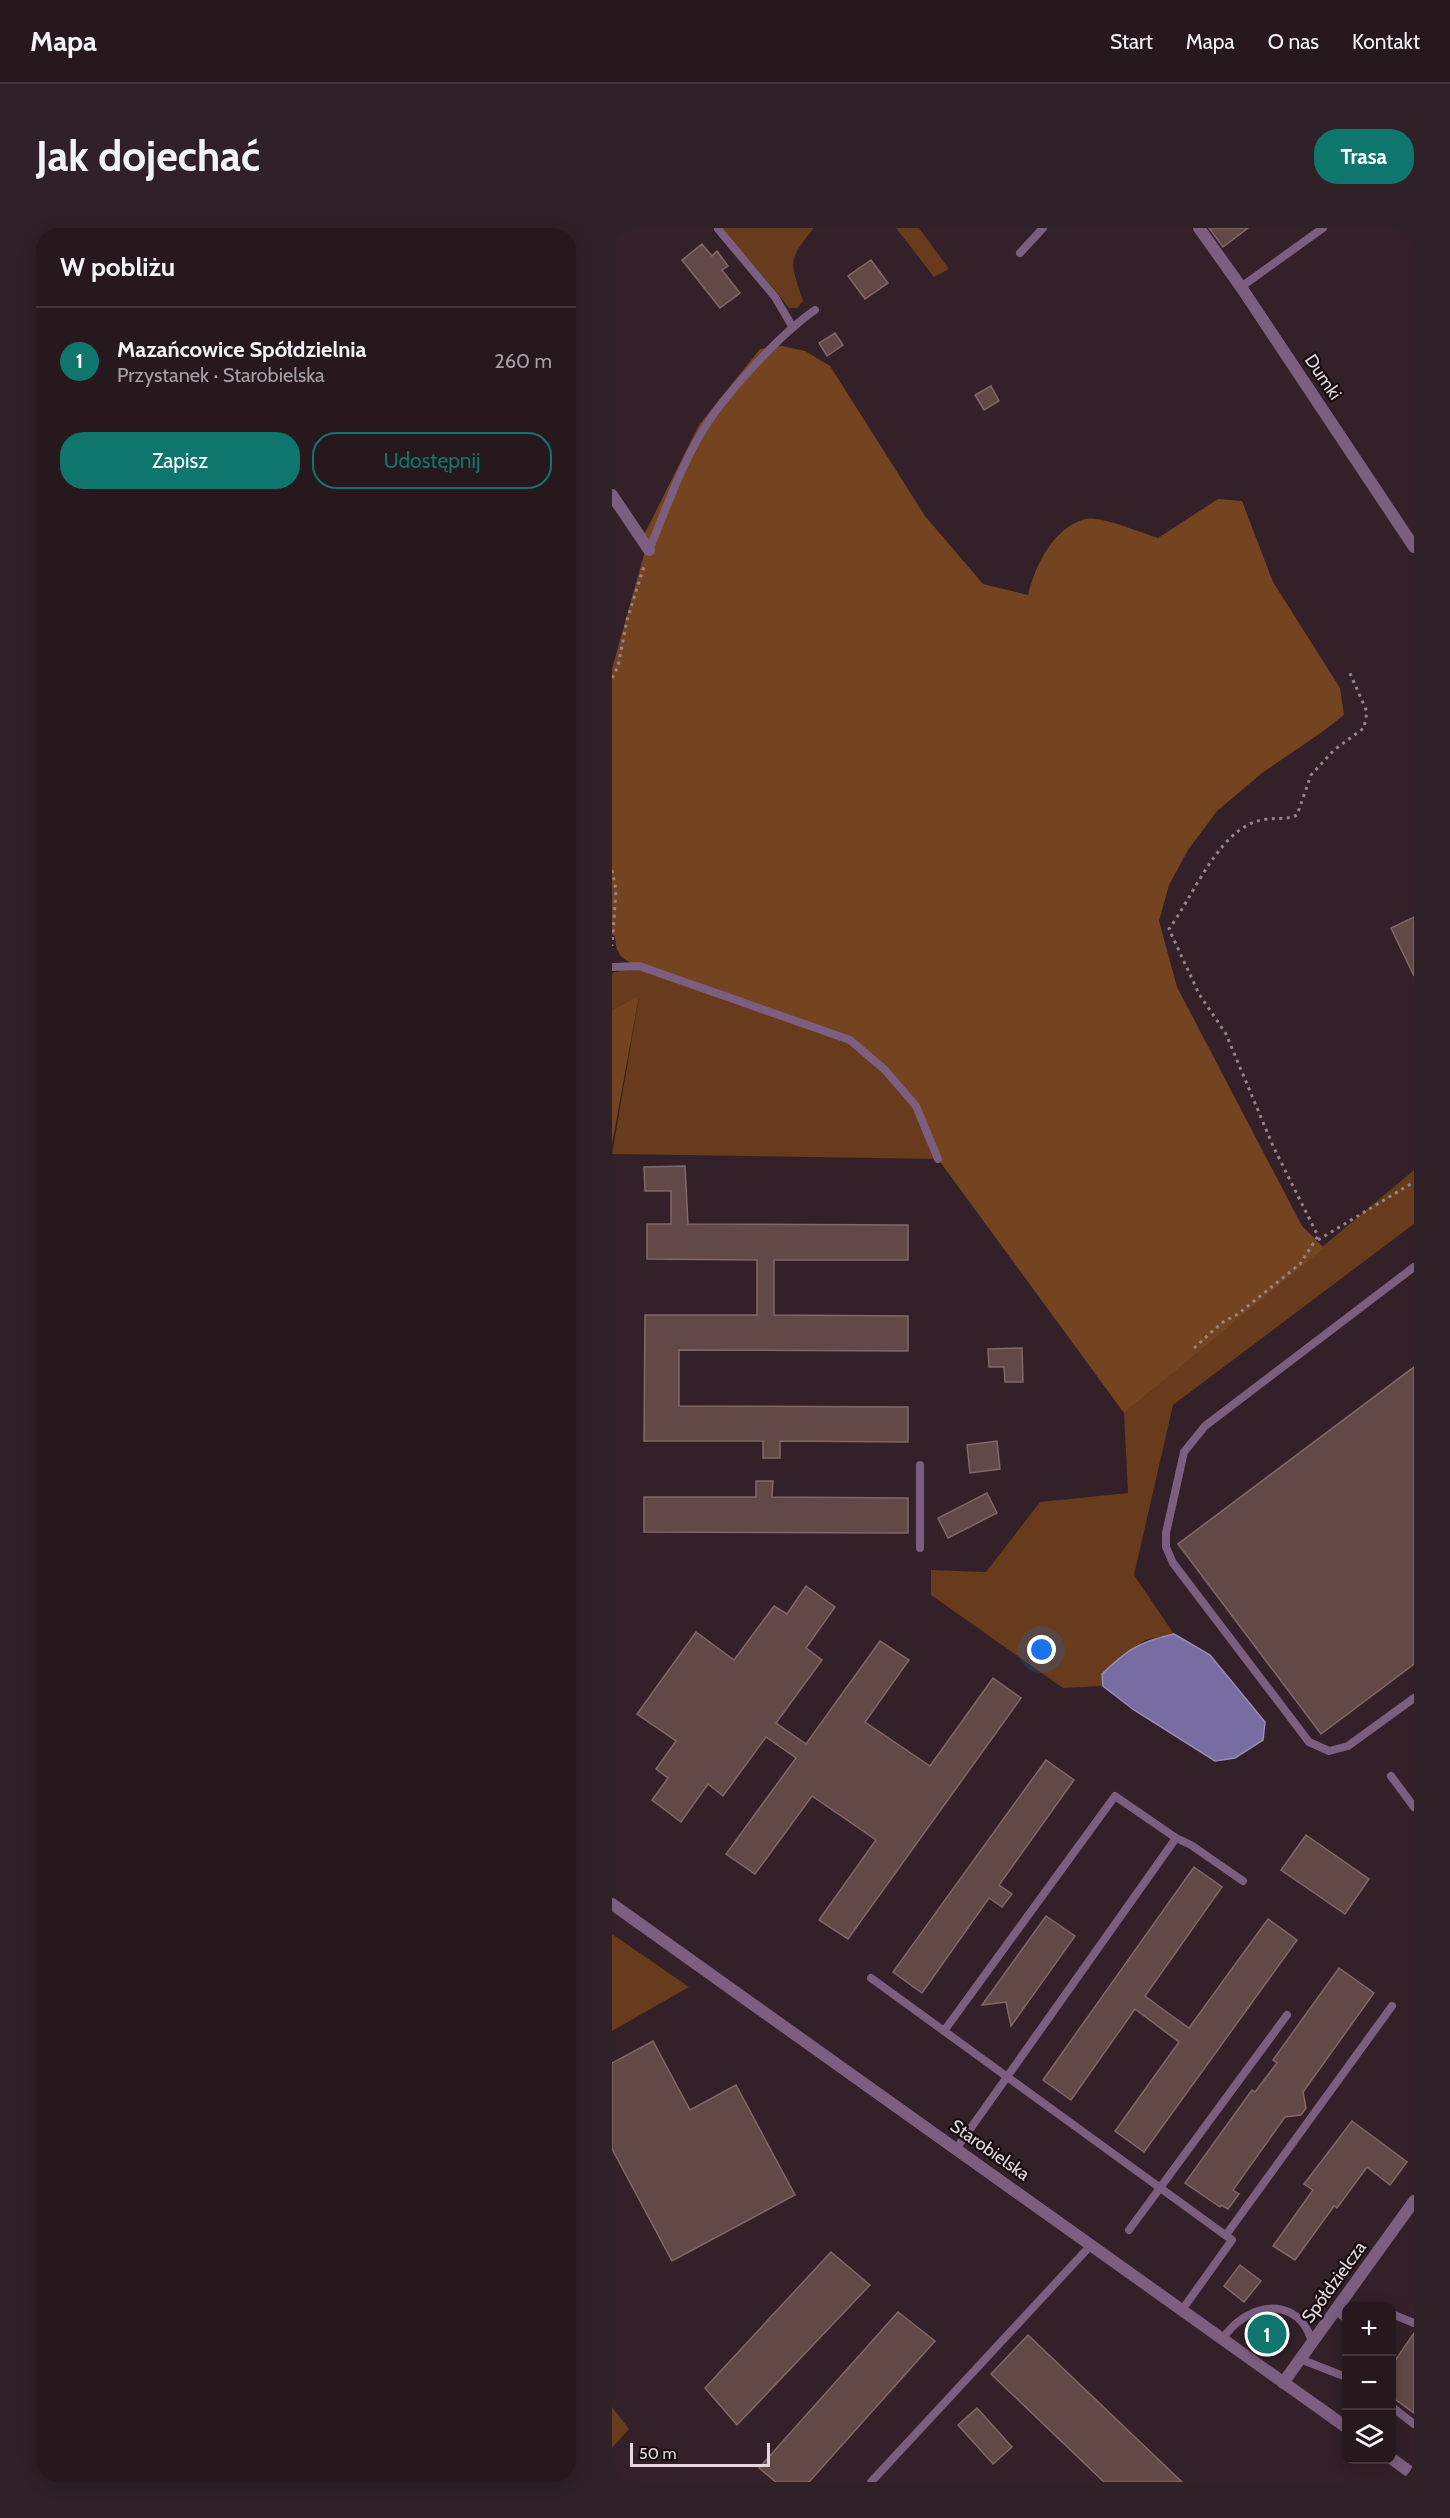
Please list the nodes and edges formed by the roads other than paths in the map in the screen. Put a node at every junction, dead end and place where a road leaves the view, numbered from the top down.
1 (1043, 228) edge
2 (1199, 228) edge
3 (1323, 228) edge
4 (718, 229) edge
5 (1020, 253) dead end
6 (1241, 287) junction
7 (815, 310) dead end
8 (792, 326) junction
9 (612, 495) edge
10 (1414, 547) edge
11 (649, 550) joint
12 (612, 968) edge
13 (938, 1159) dead end
14 (1414, 1267) edge
15 (920, 1465) dead end
16 (920, 1548) dead end
17 (1414, 1698) edge
18 (1391, 1776) dead end
19 (1414, 1807) edge
20 (1176, 1838) junction
21 (1243, 1881) dead end
22 (612, 1904) edge
23 (871, 1978) dead end
24 (1392, 2006) dead end
25 (1287, 2015) dead end
26 (944, 2031) junction
27 (1007, 2076) junction
28 (956, 2149) junction
29 (1161, 2188) junction
30 (1414, 2201) edge
31 (1129, 2230) dead end
32 (1226, 2235) junction
33 (1091, 2245) junction
34 (1182, 2310) junction
35 (1335, 2310) junction
36 (1342, 2315) edge
37 (1396, 2316) edge
38 (1414, 2324) edge
39 (1222, 2339) junction
40 (1312, 2342) junction
41 (1300, 2359) junction
42 (1342, 2375) edge
43 (1283, 2383) junction
44 (1396, 2410) edge
45 (1342, 2424) edge
46 (1414, 2424) edge
47 (1396, 2462) edge
48 (1414, 2474) edge
49 (871, 2482) edge
50 (1407, 2482) edge

1 - 5 lane
2 - 6 street, Dumki
3 - 6 lane
4 - 8 lane
6 - 10 street, Dumki
7 - 8 lane
8 - 11 lane
9 - 11 street
12 - 13 lane
14 - 17 lane
15 - 16 lane
18 - 19 lane
20 - 21 lane
20 - 26 lane
20 - 27 lane
22 - 28 street, Starobielska
23 - 26 lane
24 - 32 lane
25 - 29 lane
26 - 27 lane
27 - 28 lane
27 - 29 lane
28 - 33 street, Starobielska
29 - 31 lane
29 - 32 lane
30 - 35 street, Spółdzielcza
32 - 34 lane
33 - 34 street, Starobielska
33 - 49 lane
34 - 39 street, Starobielska
35 - 36 lane
35 - 40 street, Spółdzielcza
37 - 38 lane
39 - 40 lane
39 - 43 street, Starobielska
40 - 41 street, Spółdzielcza
41 - 42 lane
41 - 43 street, Spółdzielcza
43 - 45 street, Starobielska
44 - 46 lane
47 - 48 street
48 - 50 lane

